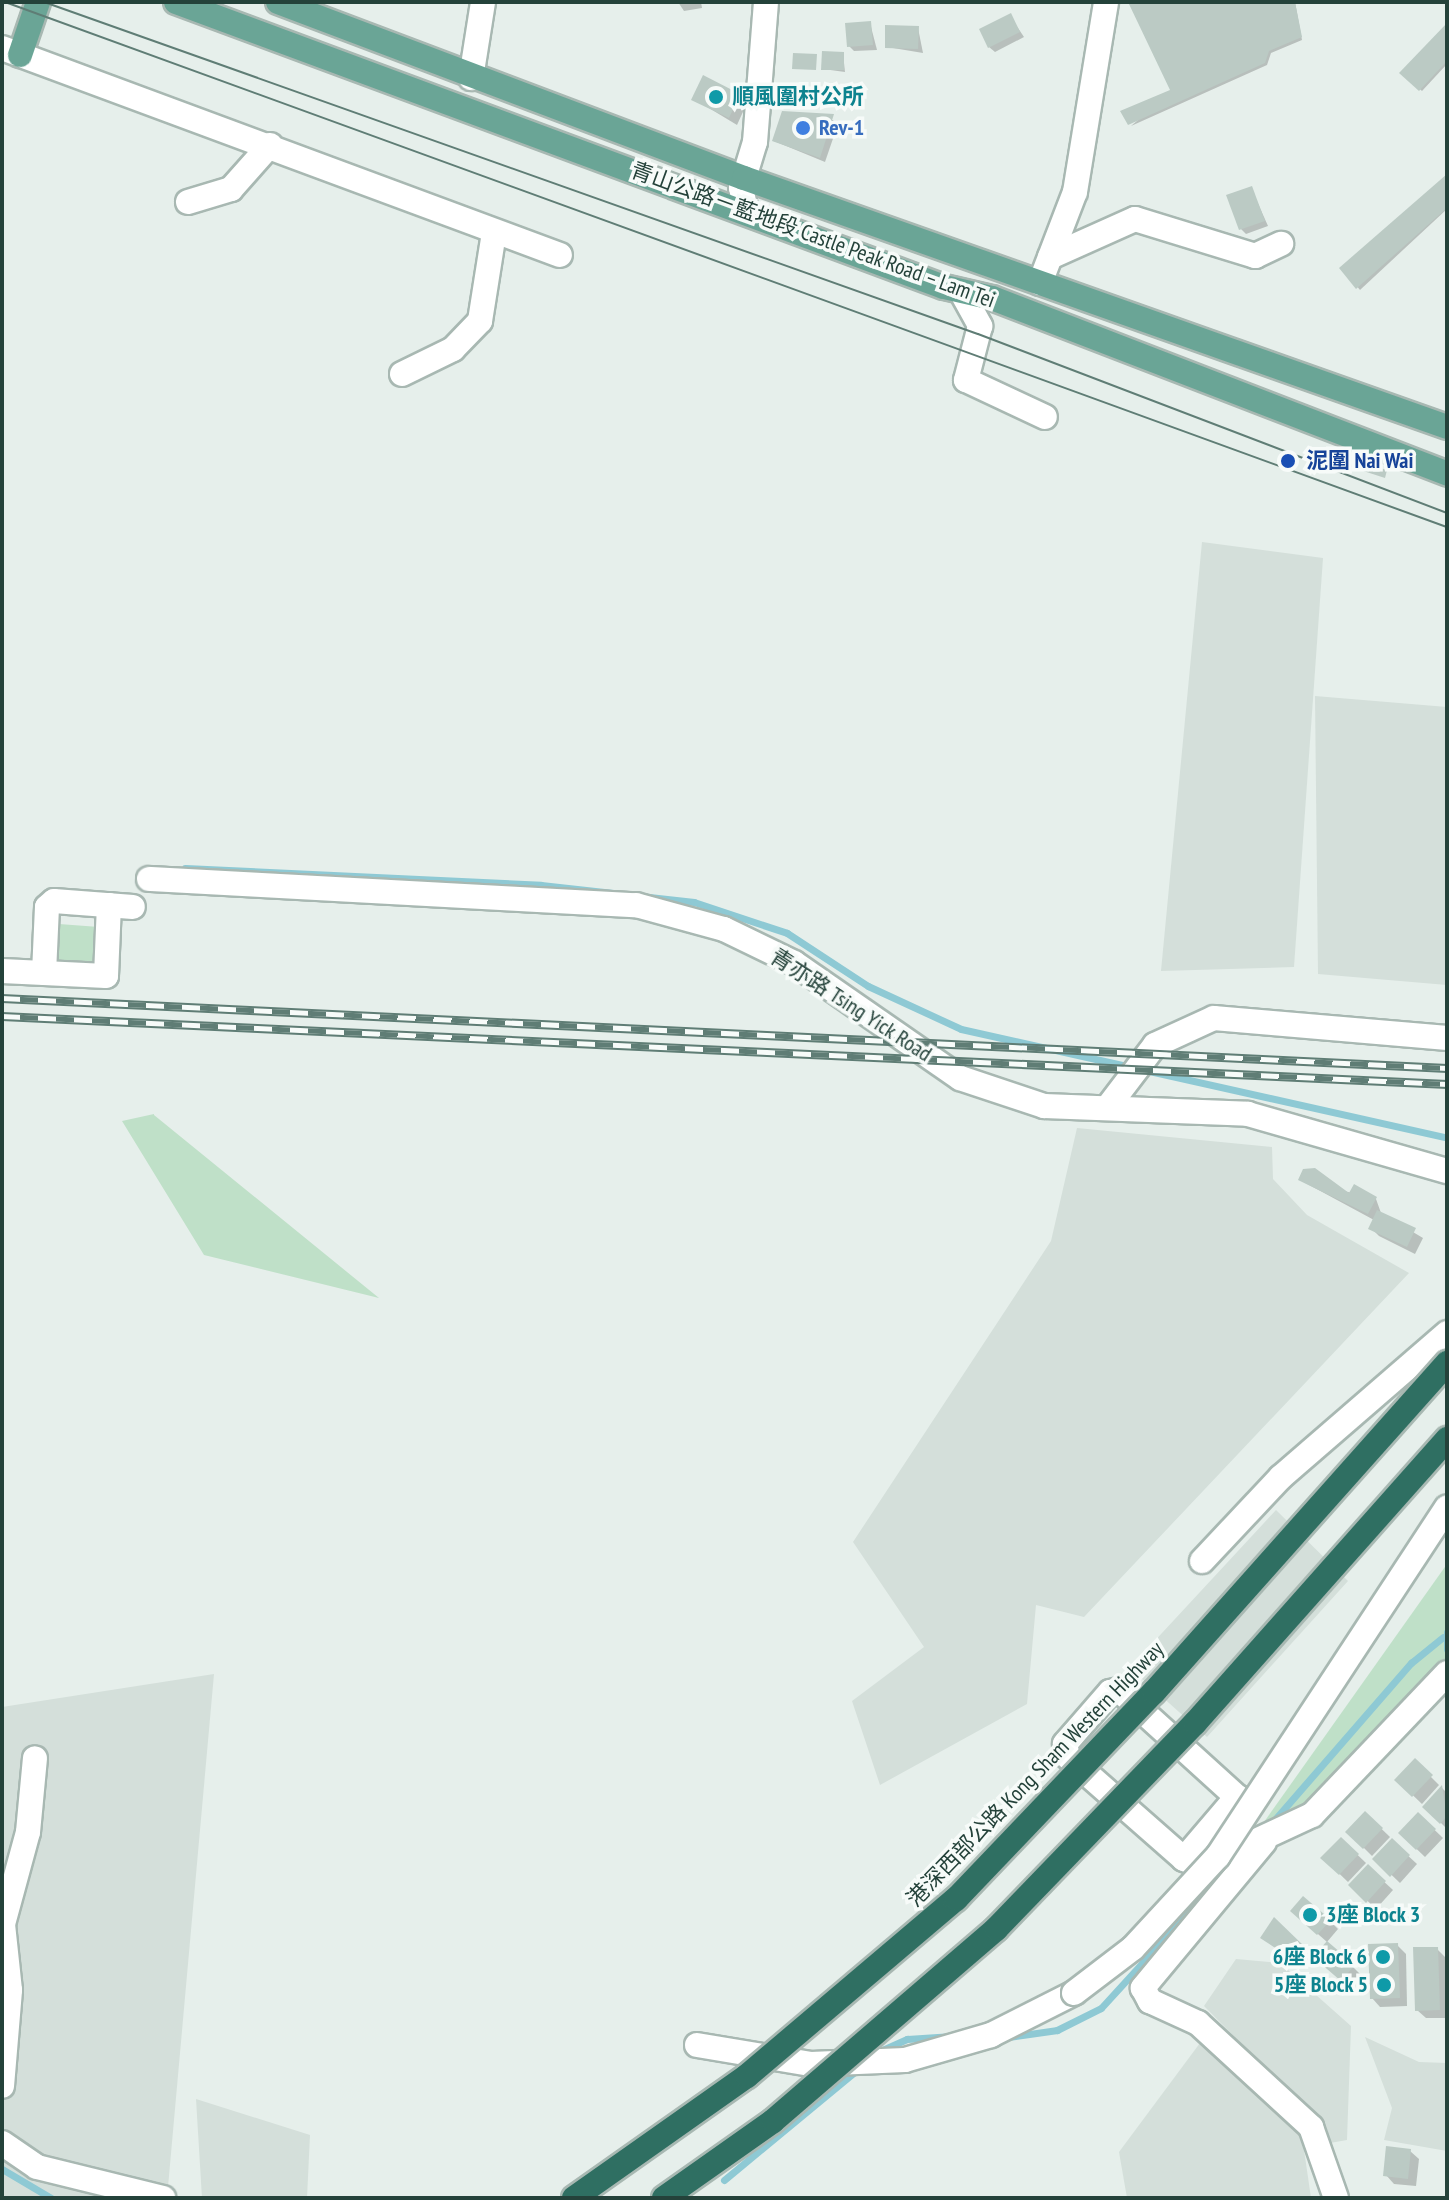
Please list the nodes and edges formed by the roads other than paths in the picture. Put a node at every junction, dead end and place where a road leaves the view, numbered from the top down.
1 (38, 2) edge
2 (176, 2) edge
3 (278, 2) edge
4 (483, 2) edge
5 (766, 2) edge
6 (1106, 2) edge
7 (11, 52) edge
8 (471, 78) junction
9 (270, 145) junction
10 (744, 178) junction
11 (188, 202) dead end
12 (746, 211) junction
13 (494, 233) junction
14 (1281, 244) dead end
15 (560, 255) dead end
16 (1050, 257) junction
17 (1040, 283) junction
18 (962, 293) junction
19 (1013, 312) junction
20 (980, 326) junction
21 (402, 374) dead end
22 (1045, 417) dead end
23 (1447, 427) edge
24 (1447, 474) edge
25 (149, 879) dead end
26 (2, 971) edge
27 (44, 973) junction
28 (1447, 1038) edge
29 (1107, 1108) junction
30 (1447, 1171) edge
31 (1447, 1333) edge
32 (1447, 1363) edge
33 (1447, 1439) edge
34 (1447, 1508) edge
35 (1202, 1561) dead end
36 (1447, 1673) edge
37 (35, 1758) dead end
38 (1264, 1842) junction
39 (1184, 1859) junction
40 (697, 2045) dead end
41 (2, 2086) edge
42 (2, 2143) edge
43 (163, 2198) edge
44 (574, 2198) edge
45 (664, 2198) edge
46 (1336, 2198) edge

1 - 7 main road
2 - 12 main road, 青山公路－藍地段 Castle Peak Road – Lam Tei
3 - 8 main road, 青山公路－藍地段 Castle Peak Road – Lam Tei
4 - 8 street
5 - 10 street
6 - 16 street
7 - 9 street
8 - 10 main road, 青山公路－藍地段 Castle Peak Road – Lam Tei
9 - 11 street
9 - 13 street
10 - 12 street
10 - 17 main road, 青山公路－藍地段 Castle Peak Road – Lam Tei
12 - 18 main road, 青山公路－藍地段 Castle Peak Road – Lam Tei
13 - 15 street
13 - 21 street
14 - 16 street
16 - 17 street
17 - 23 main road, 青山公路－藍地段 Castle Peak Road – Lam Tei
18 - 19 main road, 青山公路－藍地段 Castle Peak Road – Lam Tei
18 - 20 street
19 - 20 street
19 - 24 main road, 青山公路－藍地段 Castle Peak Road – Lam Tei
20 - 22 street
25 - 29 street, 青亦路 Tsing Yick Road
26 - 27 street
27 - 27 street
28 - 29 street
29 - 30 street, 青亦路 Tsing Yick Road
31 - 35 street
32 - 44 highway, 港深西部公路 Kong Sham Western Highway, bridge
33 - 45 highway, bridge
34 - 40 street, bridge
36 - 38 street
37 - 41 street
38 - 39 street
38 - 46 street
39 - 39 street
42 - 43 street

